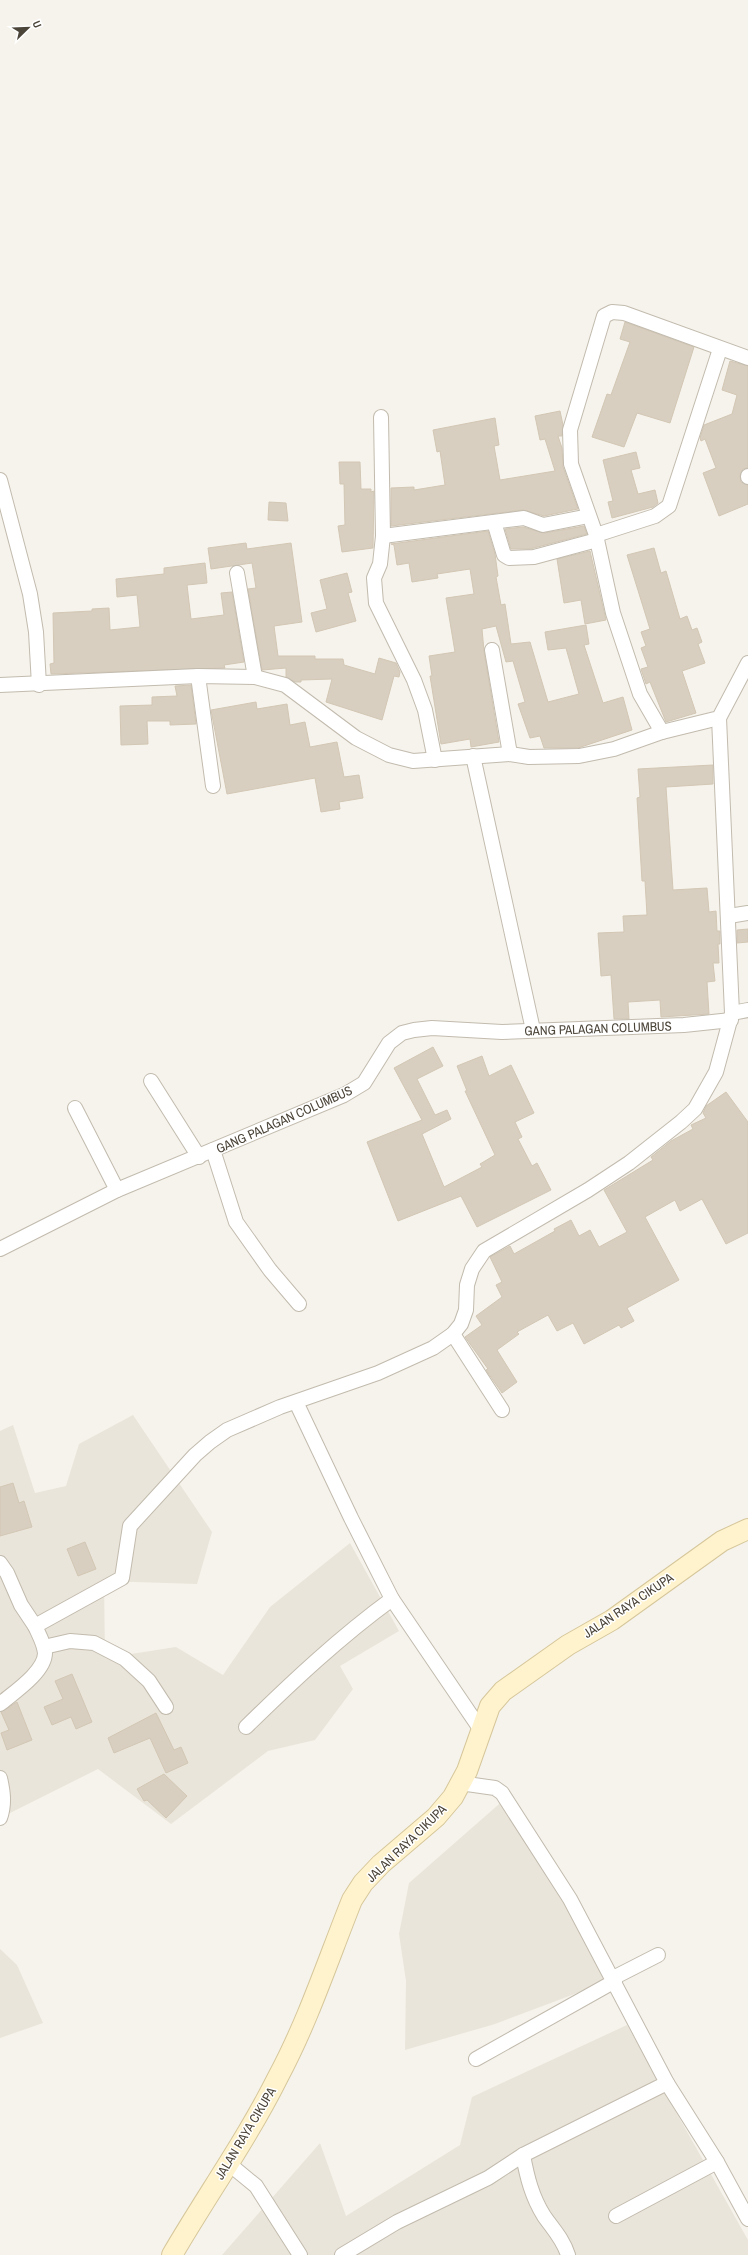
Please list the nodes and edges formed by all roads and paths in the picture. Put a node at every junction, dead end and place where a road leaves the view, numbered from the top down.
1 (720, 349) junction
2 (748, 358) edge
3 (381, 417) dead end
4 (0, 480) edge
5 (589, 516) junction
6 (494, 522) junction
7 (383, 536) junction
8 (596, 538) junction
9 (237, 573) dead end
10 (492, 650) dead end
11 (748, 663) edge
12 (198, 676) junction
13 (255, 677) junction
14 (0, 685) edge
15 (39, 685) junction
16 (719, 718) junction
17 (662, 732) junction
18 (510, 754) junction
19 (473, 756) junction
20 (436, 760) junction
21 (213, 786) dead end
22 (748, 913) edge
23 (729, 916) junction
24 (748, 1010) edge
25 (731, 1016) junction
26 (533, 1030) junction
27 (151, 1081) dead end
28 (75, 1108) dead end
29 (213, 1150) junction
30 (199, 1157) junction
31 (117, 1190) junction
32 (0, 1248) edge
33 (299, 1304) dead end
34 (453, 1334) junction
35 (296, 1402) junction
36 (502, 1410) dead end
37 (748, 1529) edge
38 (2, 1571) edge
39 (392, 1599) junction
40 (35, 1626) junction
41 (44, 1647) junction
42 (0, 1704) edge
43 (166, 1707) dead end
44 (246, 1727) dead end
45 (481, 1730) junction
46 (0, 1778) edge
47 (460, 1783) junction
48 (0, 1818) edge
49 (658, 1955) dead end
50 (614, 1979) junction
51 (476, 2059) dead end
52 (667, 2083) junction
53 (523, 2155) junction
54 (717, 2162) junction
55 (228, 2163) junction
56 (616, 2216) dead end
57 (748, 2219) edge
58 (172, 2255) edge
59 (300, 2255) edge
60 (342, 2255) edge
61 (568, 2255) edge

1 - 2 street
1 - 5 street
1 - 8 street
3 - 7 street
4 - 15 street
5 - 6 street
5 - 8 street
6 - 7 street
6 - 8 street
7 - 20 street
8 - 17 street
9 - 13 street
10 - 18 street
11 - 16 street
12 - 13 street
12 - 15 street
12 - 21 street
13 - 20 street
14 - 15 street
16 - 17 street
16 - 23 street
17 - 18 street
18 - 19 street
19 - 20 street
19 - 26 street
22 - 23 street
23 - 25 street
24 - 25 street, GANG PALAGAN COLUMBUS
25 - 26 street, GANG PALAGAN COLUMBUS
25 - 34 street
26 - 29 street, GANG PALAGAN COLUMBUS
27 - 30 street
28 - 31 street
29 - 30 street, GANG PALAGAN COLUMBUS
29 - 33 street
30 - 31 street, GANG PALAGAN COLUMBUS
31 - 32 street, GANG PALAGAN COLUMBUS
34 - 35 street
34 - 36 street
35 - 39 street
35 - 40 street
37 - 45 main road, JALAN RAYA CIKUPA
38 - 40 street
39 - 44 street
39 - 45 street
40 - 41 street
41 - 42 street
41 - 43 street
45 - 47 main road, JALAN RAYA CIKUPA
46 - 48 street
47 - 50 street
47 - 55 main road, JALAN RAYA CIKUPA
49 - 50 street
50 - 51 street
50 - 52 street
52 - 53 street
52 - 54 street
53 - 60 street
53 - 61 street
54 - 56 street
54 - 57 street
55 - 58 main road, JALAN RAYA CIKUPA
55 - 59 street

